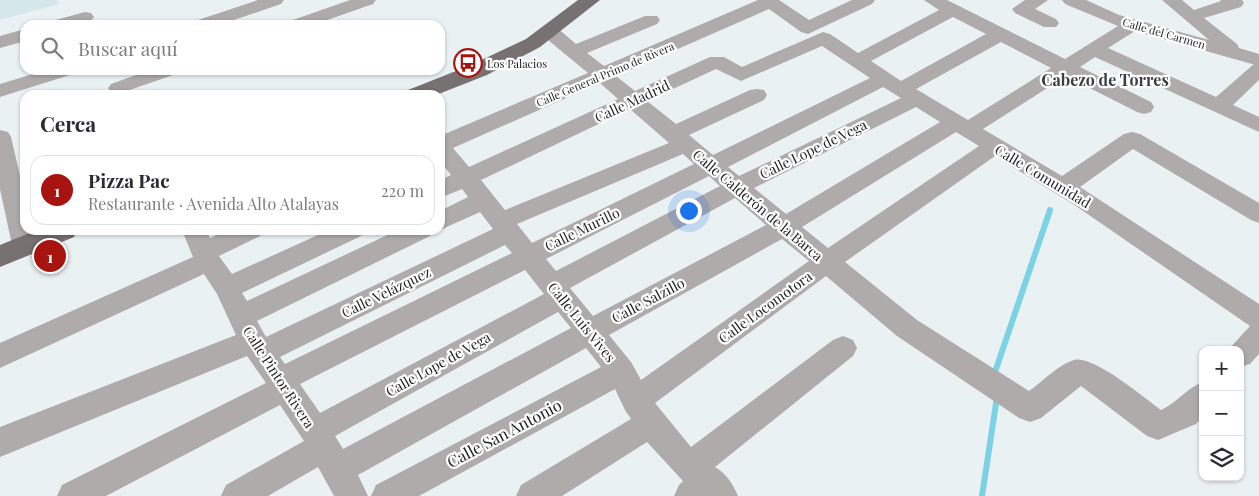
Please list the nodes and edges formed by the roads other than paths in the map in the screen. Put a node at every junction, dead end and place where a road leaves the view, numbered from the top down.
1 (76, 0) edge
2 (275, 0) edge
3 (367, 0) edge
4 (590, 0) edge
5 (866, 0) edge
6 (932, 0) edge
7 (1039, 0) edge
8 (1071, 0) edge
9 (1171, 0) edge
10 (1229, 0) edge
11 (769, 1) edge
12 (953, 10) junction
13 (241, 12) edge
14 (1191, 16) junction
15 (86, 20) edge
16 (216, 20) edge
17 (310, 20) edge
18 (651, 20) dead end
19 (1050, 23) dead end
20 (1132, 25) junction
21 (549, 30) junction
22 (1001, 34) junction
23 (20, 36) edge
24 (824, 38) joint
25 (0, 42) edge
26 (1094, 49) junction
27 (574, 51) junction
28 (1253, 58) edge
29 (857, 61) junction
30 (1065, 68) junction
31 (51, 75) edge
32 (150, 75) edge
33 (603, 75) junction
34 (116, 84) edge
35 (900, 89) junction
36 (429, 90) edge
37 (0, 92) edge
38 (757, 94) dead end
39 (634, 100) junction
40 (1219, 106) junction
41 (1144, 107) dead end
42 (1259, 125) edge
43 (961, 126) junction
44 (0, 138) edge
45 (679, 139) junction
46 (445, 143) edge
47 (994, 146) junction
48 (445, 151) edge
49 (11, 165) edge
50 (711, 165) junction
51 (466, 178) junction
52 (737, 187) junction
53 (1063, 187) junction
54 (445, 188) edge
55 (484, 200) junction
56 (1259, 214) edge
57 (445, 219) edge
58 (20, 220) edge
59 (785, 226) junction
60 (505, 227) junction
61 (22, 235) edge
62 (51, 235) edge
63 (237, 235) edge
64 (341, 235) edge
65 (413, 235) edge
66 (24, 245) junction
67 (202, 248) edge
68 (0, 256) edge
69 (529, 256) junction
70 (826, 262) junction
71 (227, 288) junction
72 (557, 291) junction
73 (1259, 318) edge
74 (590, 332) junction
75 (1259, 335) edge
76 (252, 336) junction
77 (843, 348) dead end
78 (1244, 351) edge
79 (0, 356) edge
80 (621, 370) junction
81 (284, 384) junction
82 (1199, 399) edge
83 (642, 412) junction
84 (0, 442) edge
85 (325, 449) junction
86 (703, 485) edge
87 (73, 496) edge
88 (237, 496) edge
89 (352, 496) edge
90 (388, 496) edge
91 (532, 496) edge

1 - 15 street
2 - 13 street
3 - 17 street
4 - 21 main road
5 - 11 street
6 - 12 street
7 - 19 street
8 - 20 street, Calle del Carmen
9 - 14 street
10 - 14 street
11 - 33 street, Calle General Primo de Rivera
12 - 22 street
12 - 29 street
13 - 16 street
14 - 28 street
18 - 27 street
20 - 26 street, Calle Salzillo
20 - 28 street, Calle del Carmen
21 - 27 street, Calle Calderón de la Barca
21 - 36 main road
22 - 30 street
22 - 35 street
23 - 25 street
24 - 29 street, Calle Comunidad
24 - 39 street, Calle Madrid
26 - 30 street, Calle Salzillo
26 - 40 street
27 - 33 street, Calle Calderón de la Barca
28 - 40 street
29 - 35 street, Calle Comunidad
30 - 41 street
30 - 43 street, Calle Salzillo
31 - 37 street
32 - 34 street
33 - 39 street, Calle Calderón de la Barca
33 - 46 street, Calle General Primo de Rivera
35 - 43 street, Calle Comunidad
35 - 50 street, Calle Murillo
35 - 52 street, Calle Lope de Vega
38 - 45 street, Calle Velázquez
39 - 45 street, Calle Calderón de la Barca
39 - 51 street, Calle Madrid
40 - 42 street
43 - 47 street, Calle Comunidad
43 - 59 street, Calle Salzillo
44 - 49 street
45 - 50 street, Calle Calderón de la Barca
45 - 60 street, Calle Velázquez
47 - 53 street, Calle Comunidad
47 - 70 street, Calle Locomotora
48 - 51 street, Calle Luis Vives
49 - 58 street
50 - 52 street, Calle Calderón de la Barca
50 - 69 street, Calle Murillo
51 - 54 street, Calle Madrid
51 - 55 street, Calle Luis Vives
52 - 59 street, Calle Calderón de la Barca
52 - 72 street, Calle Lope de Vega
53 - 56 street
53 - 73 street, Calle Comunidad
55 - 57 street
55 - 60 street, Calle Luis Vives
59 - 70 street, Calle Calderón de la Barca
59 - 74 street, Calle Salzillo
60 - 69 street, Calle Luis Vives
60 - 76 street, Calle Velázquez
61 - 66 street
62 - 66 main road
63 - 67 street
64 - 71 street
65 - 76 street
66 - 68 main road
67 - 71 street, Calle Pintor Rivera
67 - 79 street
69 - 72 street, Calle Luis Vives
69 - 81 street, Calle Murillo
70 - 82 street, Calle Calderón de la Barca
70 - 83 street, Calle Locomotora
71 - 76 street, Calle Pintor Rivera
72 - 74 street, Calle Luis Vives
72 - 85 street, Calle Lope de Vega
74 - 80 street, Calle Luis Vives
74 - 85 street, Calle Salzillo
75 - 78 street
76 - 81 street, Calle Pintor Rivera
76 - 84 street, Calle Velázquez
77 - 86 street
80 - 83 street, Calle Luis Vives
80 - 90 street, Calle San Antonio
81 - 85 street, Calle Pintor Rivera
81 - 87 street, Calle Murillo
83 - 86 street, Calle Luis Vives
83 - 91 street, Calle Locomotora
85 - 88 street, Calle Lope de Vega
85 - 89 street, Calle Pintor Rivera

